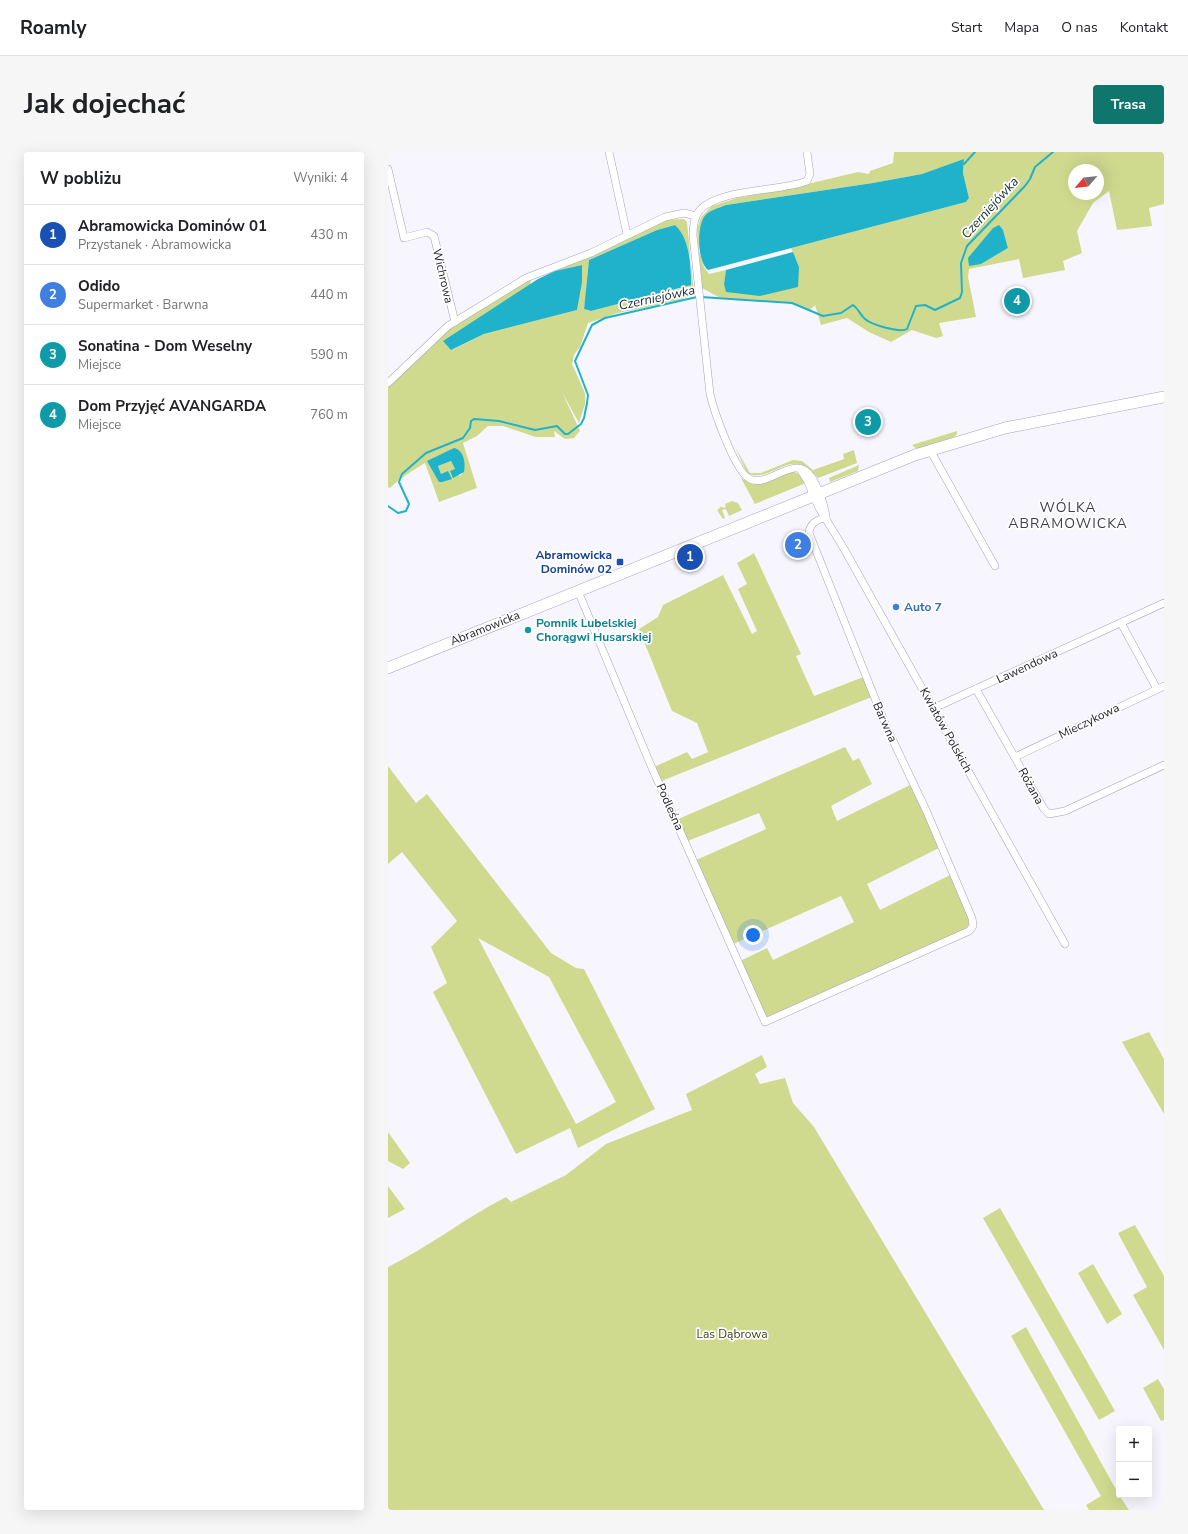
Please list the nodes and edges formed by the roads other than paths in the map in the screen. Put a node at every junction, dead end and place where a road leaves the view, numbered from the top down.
1 (608, 152) edge
2 (807, 152) edge
3 (388, 168) edge
4 (696, 216) junction
5 (627, 234) junction
6 (455, 322) junction
7 (388, 383) edge
8 (1164, 397) edge
9 (930, 450) junction
10 (816, 494) junction
11 (826, 517) junction
12 (995, 566) dead end
13 (578, 590) junction
14 (1164, 603) edge
15 (1121, 623) junction
16 (388, 668) edge
17 (1160, 688) edge
18 (976, 689) junction
19 (934, 708) junction
20 (1015, 757) junction
21 (1164, 765) edge
22 (1065, 944) dead end
23 (765, 1022) joint

1 - 5 street
2 - 4 street
3 - 6 street, Wichrowa
4 - 5 street
4 - 10 street, Kwiatów Polskich
5 - 6 street
6 - 7 street
8 - 9 main road, Abramowicka
9 - 10 main road, Abramowicka
9 - 12 street
10 - 11 street, Kwiatów Polskich
10 - 13 main road, Abramowicka
11 - 19 street, Kwiatów Polskich
11 - 23 street, Barwna
13 - 16 main road, Abramowicka
13 - 23 street, Podleśna
14 - 15 street, Lawendowa
15 - 17 street
15 - 18 street, Lawendowa
17 - 20 street, Mieczykowa
18 - 19 street, Lawendowa
18 - 20 street, Różana
19 - 22 street, Kwiatów Polskich
20 - 21 street, Różana

